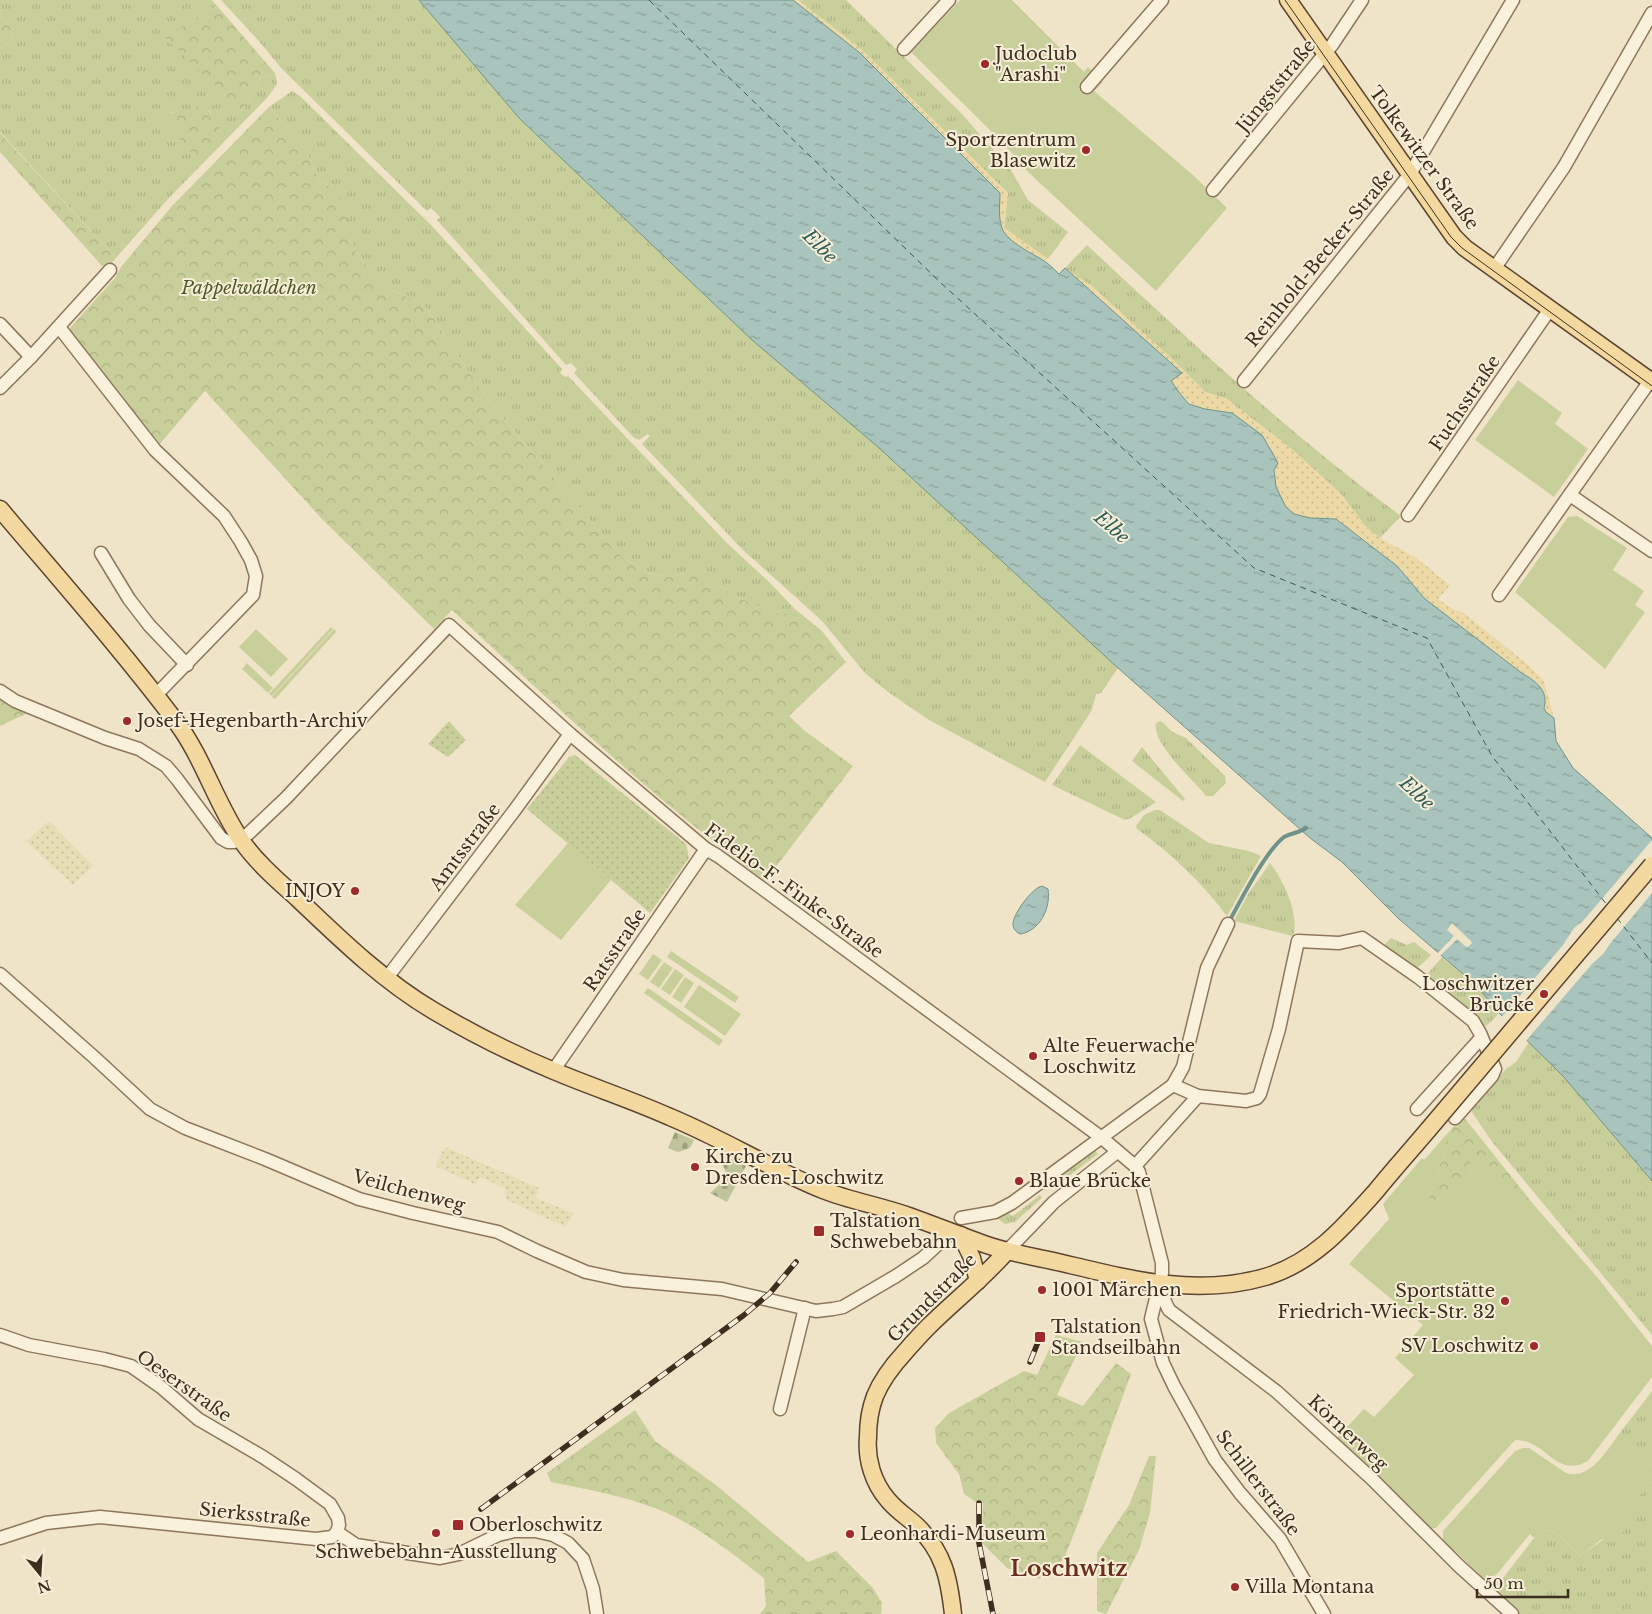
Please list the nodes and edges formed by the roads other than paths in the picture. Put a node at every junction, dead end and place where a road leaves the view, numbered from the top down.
1 (949, 0) edge
2 (1162, 0) edge
3 (1288, 0) edge
4 (1362, 0) edge
5 (1513, 0) edge
6 (1652, 12) edge
7 (904, 49) dead end
8 (1325, 54) junction
9 (1087, 87) dead end
10 (1414, 168) junction
11 (1213, 190) dead end
12 (1498, 263) junction
13 (110, 270) dead end
14 (1550, 309) junction
15 (0, 324) edge
16 (59, 327) junction
17 (31, 357) junction
18 (1651, 380) edge
19 (1244, 381) dead end
20 (0, 388) edge
21 (1570, 495) junction
22 (0, 510) edge
23 (1408, 516) dead end
24 (1652, 551) edge
25 (101, 553) dead end
26 (1499, 595) dead end
27 (187, 665) junction
28 (0, 691) edge
29 (156, 696) junction
30 (570, 734) junction
31 (240, 838) junction
32 (706, 849) junction
33 (1652, 865) edge
34 (1228, 924) dead end
35 (0, 974) edge
36 (386, 979) junction
37 (1481, 1038) junction
38 (553, 1071) junction
39 (1173, 1085) junction
40 (1198, 1096) junction
41 (1468, 1103) junction
42 (1417, 1109) dead end
43 (1470, 1116) dead end
44 (1455, 1118) dead end
45 (1102, 1138) junction
46 (1118, 1152) junction
47 (1135, 1166) junction
48 (958, 1228) junction
49 (1007, 1251) junction
50 (978, 1281) junction
51 (1159, 1284) junction
52 (805, 1308) junction
53 (0, 1335) edge
54 (780, 1409) dead end
55 (337, 1532) junction
56 (0, 1538) edge
57 (597, 1614) edge
58 (953, 1614) edge
59 (1324, 1614) edge
60 (1512, 1614) edge

1 - 7 street
2 - 9 street
3 - 8 main road, Tolkewitzer Straße
4 - 8 street, Jüngststraße
5 - 10 street, Reinhold-Becker-Straße
6 - 12 street
8 - 10 main road, Tolkewitzer Straße
8 - 11 street, Jüngststraße
10 - 12 main road, Tolkewitzer Straße
10 - 19 street, Reinhold-Becker-Straße
12 - 14 main road, Tolkewitzer Straße
13 - 16 street
14 - 18 main road, Tolkewitzer Straße
14 - 23 street, Fuchsstraße
15 - 17 street
16 - 17 street
16 - 27 street
17 - 20 street
18 - 21 street
21 - 24 street
21 - 26 street
22 - 29 main road
25 - 27 street
27 - 29 street
28 - 31 street
29 - 31 main road
30 - 31 street, Fidelio-F.-Finke-Straße
30 - 32 street, Fidelio-F.-Finke-Straße
30 - 36 street, Amtsstraße
31 - 36 main road
32 - 38 street, Ratsstraße
32 - 45 street, Fidelio-F.-Finke-Straße
33 - 51 main road, bridge
34 - 39 street
35 - 52 street, Veilchenweg
36 - 38 main road
37 - 40 street
37 - 41 street
37 - 42 street
38 - 48 main road
39 - 40 street
39 - 45 street
40 - 47 street
41 - 43 street
41 - 44 street
45 - 46 street, Fidelio-F.-Finke-Straße
45 - 48 street
46 - 47 street, Fidelio-F.-Finke-Straße
46 - 49 street
47 - 51 street, Schillerstraße
48 - 49 main road
48 - 50 main road
48 - 52 street, Veilchenweg
49 - 50 main road, Grundstraße
49 - 51 main road
50 - 58 main road, Grundstraße
51 - 59 street, Schillerstraße
51 - 60 street, Körnerweg
52 - 54 street
53 - 55 street, Oeserstraße
55 - 56 street, Sierksstraße
55 - 57 street

